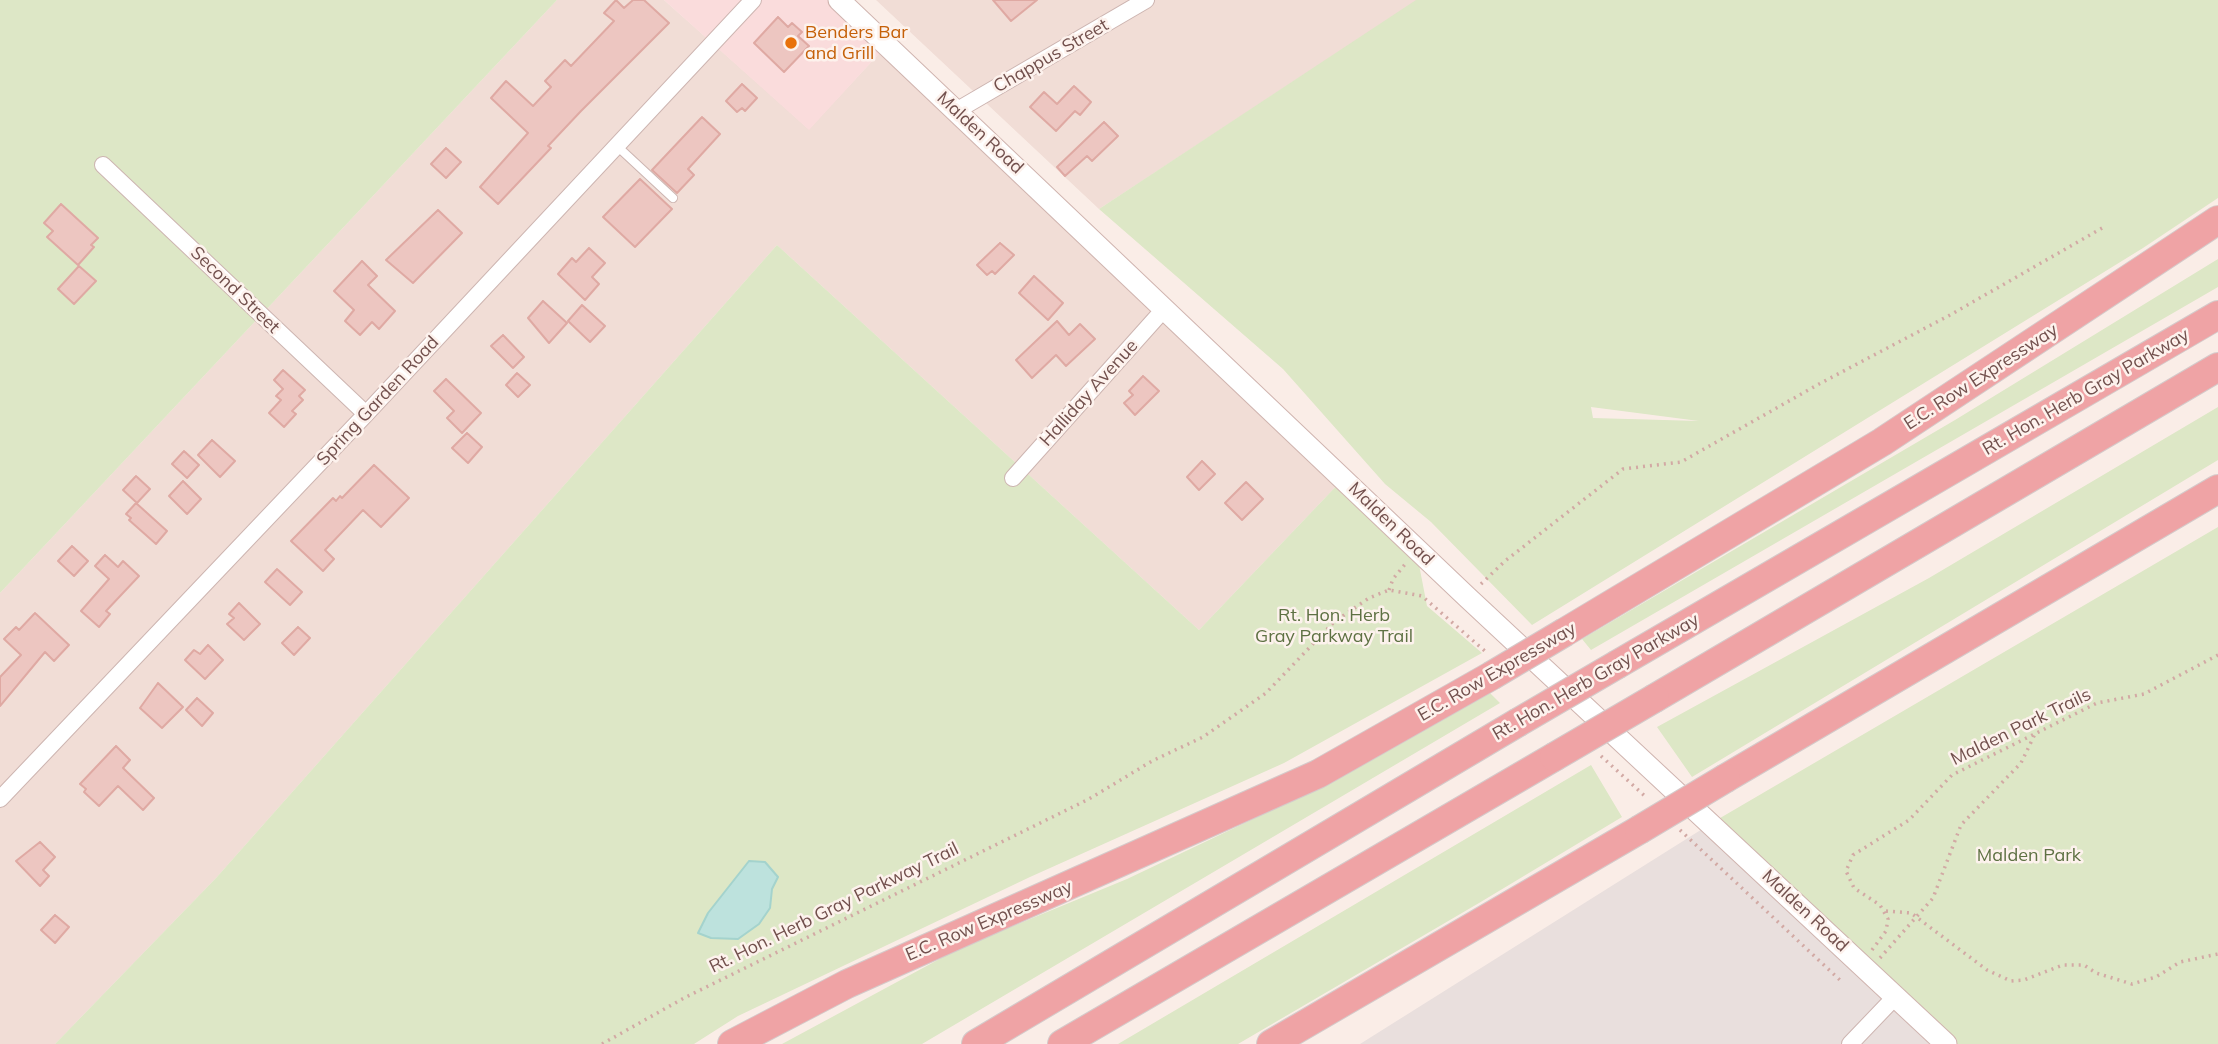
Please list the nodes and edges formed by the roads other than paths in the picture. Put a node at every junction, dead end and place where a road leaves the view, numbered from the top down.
1 (753, 0) edge
2 (839, 0) edge
3 (1146, 0) edge
4 (956, 111) junction
5 (617, 146) junction
6 (103, 165) dead end
7 (673, 198) dead end
8 (2218, 220) edge
9 (2218, 242) edge
10 (1165, 308) junction
11 (2218, 315) edge
12 (2063, 325) junction
13 (2218, 367) edge
14 (366, 414) junction
15 (1013, 478) dead end
16 (2218, 482) edge
17 (2218, 489) edge
18 (2175, 515) junction
19 (0, 799) edge
20 (1895, 996) junction
21 (733, 1044) edge
22 (976, 1044) edge
23 (1062, 1044) edge
24 (1271, 1044) edge
25 (1850, 1044) edge
26 (1946, 1044) edge

1 - 5 street, Spring Garden Road
2 - 4 main road, Malden Road
3 - 4 street, Chappus Street
4 - 10 main road, Malden Road
5 - 7 lane
5 - 14 street, Spring Garden Road
6 - 14 street, Second Street
8 - 12 highway, E.C. Row Expressway
9 - 12 highway
10 - 15 street, Halliday Avenue
10 - 20 main road, Malden Road
11 - 22 highway, Rt. Hon. Herb Gray Parkway, bridge
12 - 21 highway, E.C. Row Expressway, bridge
13 - 23 highway, bridge
14 - 19 street, Spring Garden Road
16 - 18 highway
17 - 18 highway
18 - 24 highway, bridge
20 - 25 street
20 - 26 main road, Malden Road

